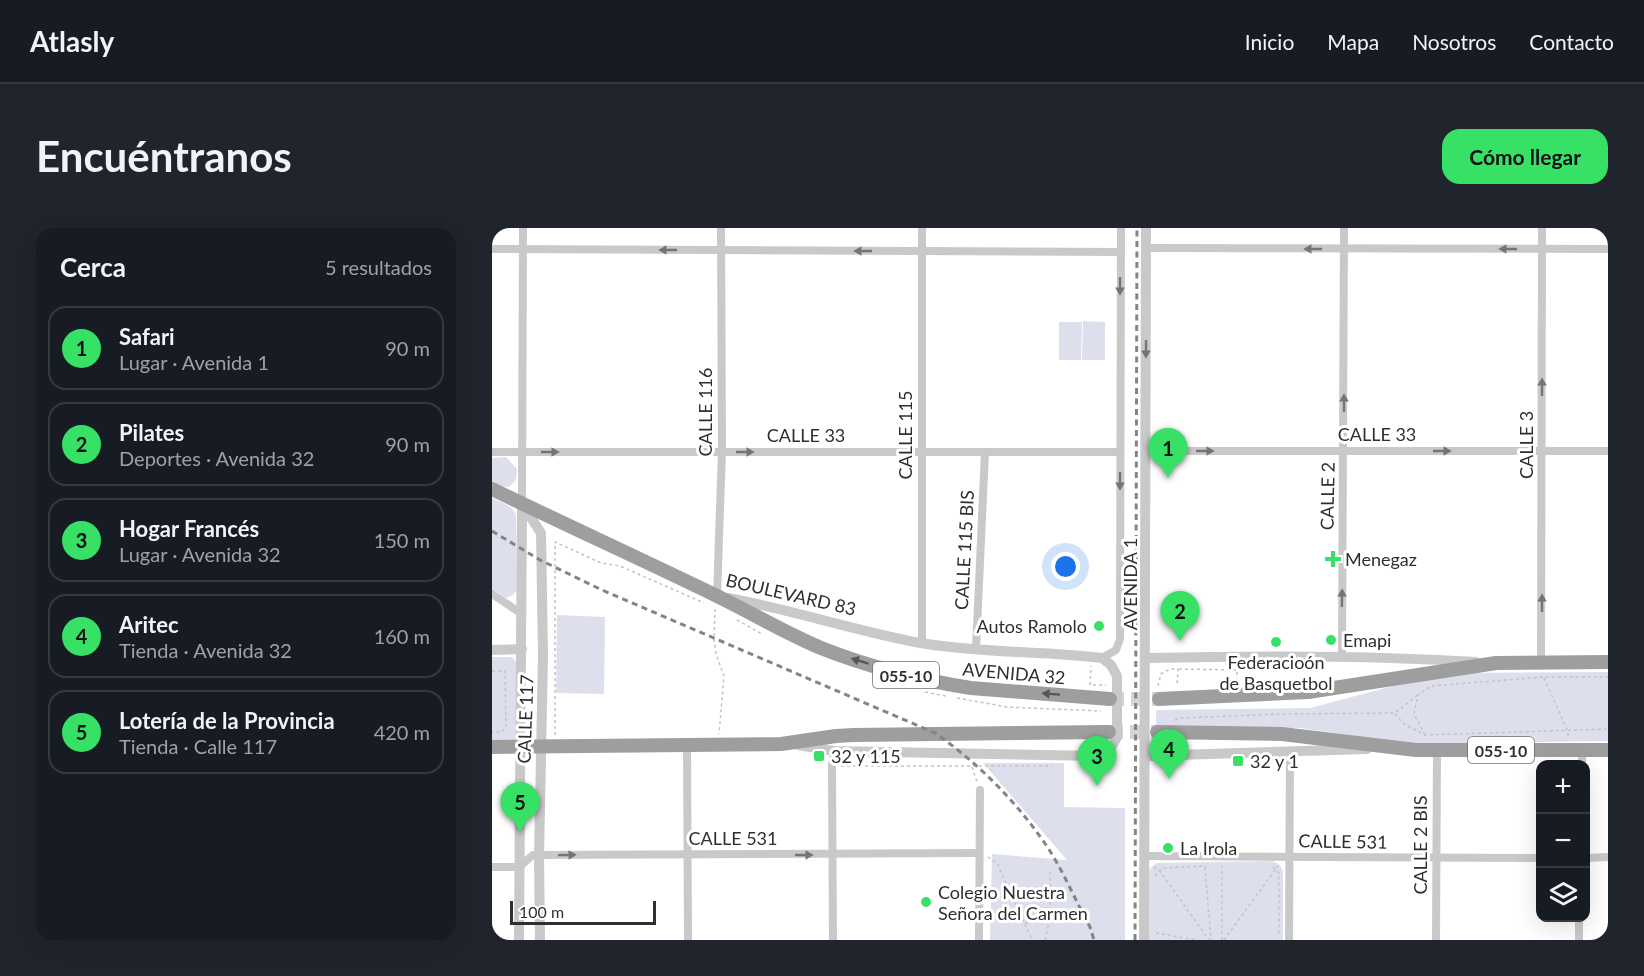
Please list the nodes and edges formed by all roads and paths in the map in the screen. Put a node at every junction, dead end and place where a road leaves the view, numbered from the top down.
1 (523, 228) edge
2 (721, 228) edge
3 (922, 228) edge
4 (1121, 228) edge
5 (1146, 228) edge
6 (1344, 228) edge
7 (1542, 228) edge
8 (1146, 248) junction
9 (492, 249) edge
10 (1344, 249) junction
11 (1542, 249) junction
12 (1608, 249) edge
13 (523, 250) junction
14 (721, 250) junction
15 (922, 251) junction
16 (1120, 252) junction
17 (1146, 450) junction
18 (1344, 451) junction
19 (1542, 451) junction
20 (1608, 451) edge
21 (492, 452) edge
22 (523, 452) junction
23 (722, 452) junction
24 (922, 452) junction
25 (985, 452) junction
26 (1120, 452) junction
27 (492, 489) edge
28 (522, 504) junction
29 (492, 594) edge
30 (717, 596) junction
31 (705, 604) dead end
32 (522, 614) junction
33 (733, 618) dead end
34 (769, 636) dead end
35 (922, 643) junction
36 (522, 649) junction
37 (976, 649) junction
38 (492, 650) edge
39 (1341, 656) junction
40 (1146, 658) junction
41 (1100, 661) junction
42 (1541, 662) junction
43 (1608, 662) edge
44 (1496, 663) junction
45 (1092, 664) dead end
46 (1178, 669) junction
47 (492, 671) edge
48 (1544, 677) junction
49 (1608, 677) edge
50 (1178, 683) dead end
51 (919, 690) dead end
52 (1238, 690) dead end
53 (1418, 695) junction
54 (1158, 696) joint
55 (1107, 705) joint
56 (1395, 713) junction
57 (1171, 722) dead end
58 (1608, 729) edge
59 (492, 732) edge
60 (1108, 732) tunnel mouth
61 (1157, 732) tunnel mouth
62 (1568, 732) junction
63 (1425, 735) junction
64 (555, 738) dead end
65 (789, 743) junction
66 (718, 745) junction
67 (687, 746) junction
68 (492, 747) edge
69 (520, 747) junction
70 (540, 747) junction
71 (1394, 748) junction
72 (834, 750) junction
73 (1437, 750) junction
74 (1575, 750) junction
75 (1608, 750) edge
76 (1290, 751) junction
77 (1146, 756) junction
78 (1580, 760) edge
79 (832, 766) junction
80 (972, 766) junction
81 (1060, 766) dead end
82 (980, 790) joint
83 (520, 843) junction
84 (979, 853) junction
85 (688, 854) junction
86 (833, 855) junction
87 (536, 856) junction
88 (1145, 856) junction
89 (1288, 857) junction
90 (1608, 857) edge
91 (1536, 858) edge
92 (1590, 858) edge
93 (1436, 859) junction
94 (1269, 864) dead end
95 (1205, 866) junction
96 (492, 867) edge
97 (519, 867) junction
98 (1050, 869) dead end
99 (1276, 869) junction
100 (1159, 870) junction
101 (1155, 876) dead end
102 (1050, 918) junction
103 (1579, 922) edge
104 (1024, 923) junction
105 (1148, 936) edge
106 (519, 940) edge
107 (540, 940) edge
108 (688, 940) edge
109 (833, 940) edge
110 (979, 940) edge
111 (1032, 940) edge
112 (1045, 940) edge
113 (1196, 940) edge
114 (1210, 940) edge
115 (1223, 940) edge
116 (1279, 940) edge
117 (1289, 940) edge
118 (1436, 940) edge
119 (1579, 940) edge

1 - 13 street, CALLE 117
2 - 14 street, CALLE 116
3 - 15 street, CALLE 115
4 - 16 street, AVENIDA 1
5 - 8 street, AVENIDA 1
6 - 10 street, CALLE 2
7 - 11 street, CALLE 3
10 -> 8 street
8 -> 17 street, AVENIDA 1
9 - 13 street
11 -> 10 street
18 -> 10 street, CALLE 2
11 - 12 street
19 -> 11 street, CALLE 3
14 -> 13 street
13 - 22 street, CALLE 117
15 -> 14 street
14 - 23 street, CALLE 116
15 - 16 street
15 - 24 street, CALLE 115
16 -> 26 street, AVENIDA 1
17 -> 18 street, CALLE 33
17 - 40 street, AVENIDA 1
18 -> 19 street, CALLE 33
39 -> 18 street, CALLE 2
19 - 20 street, CALLE 33
42 -> 19 street, CALLE 3
21 - 22 street, CALLE 33
22 -> 23 street, CALLE 33
22 - 28 street, CALLE 117
23 -> 24 street, CALLE 33
23 - 30 street, CALLE 116
24 - 25 street, CALLE 33
24 - 35 street, CALLE 115
25 - 26 street, CALLE 33
25 - 37 street, CALLE 115 BIS
26 -> 41 street, AVENIDA 1
27 - 28 highway, BOULEVARD 83 / 055-10
28 - 30 highway, BOULEVARD 83 / 055-10
28 - 32 street, CALLE 117
28 - 70 street, CALLE 117
29 - 32 street
30 - 35 street, BOULEVARD 83
55 -> 30 highway, AVENIDA 32 / 055-10
30 - 66 path
31 - 64 path
32 - 36 street, CALLE 117
33 - 34 path
35 - 37 street, BOULEVARD 83
36 - 38 street
36 - 69 street, CALLE 117
37 - 41 street, BOULEVARD 83
39 - 40 street
39 - 44 street
40 - 77 street, AVENIDA 1
41 - 45 path
41 - 72 street
42 - 43 highway
42 - 44 highway
44 - 54 highway
46 - 50 path
46 - 52 path
46 - 54 path
47 - 59 path
48 - 49 path
48 - 53 path
48 - 62 path
51 - 55 path
53 - 56 path
53 - 63 path
56 - 57 path
56 - 63 path
58 - 62 path
60 - 65 highway
61 - 71 highway, 055-10
62 - 63 path
62 - 74 path
65 - 66 highway
65 - 72 street
66 - 67 highway
67 - 70 highway
67 - 85 street
68 - 69 highway
69 - 70 highway
69 - 83 street, CALLE 117
70 - 87 street, CALLE 117
71 - 73 highway, 055-10
71 - 76 street
72 - 79 street
73 - 74 highway, 055-10
73 - 93 street, CALLE 2 BIS
74 - 75 highway, 055-10
74 - 78 street
76 - 77 street
76 - 89 street
77 - 88 street, AVENIDA 1
79 - 80 path
79 - 86 street
80 - 81 path
80 - 82 path
82 - 84 street
83 - 87 street
83 - 97 street, CALLE 117
84 - 86 street, CALLE 531
84 - 104 path
84 - 110 street
85 -> 86 street, CALLE 531
87 -> 85 street, CALLE 531
85 - 108 street
86 - 109 street
87 - 97 street
87 - 107 street, CALLE 117
88 - 89 street, CALLE 531
88 - 100 path
88 - 105 street, AVENIDA 1
89 - 93 street, CALLE 531
89 - 99 path
89 - 117 street
90 - 92 street
91 - 93 street, CALLE 531
93 - 118 street, CALLE 2 BIS
94 - 99 path
95 - 100 path
95 - 114 path
95 - 115 path
96 - 97 street
97 - 106 street, CALLE 117
98 - 102 path
99 - 115 path
99 - 116 path
100 - 101 path
100 - 114 path
102 - 104 path
102 - 112 path
103 - 119 street
104 - 111 path
105 - 113 path

